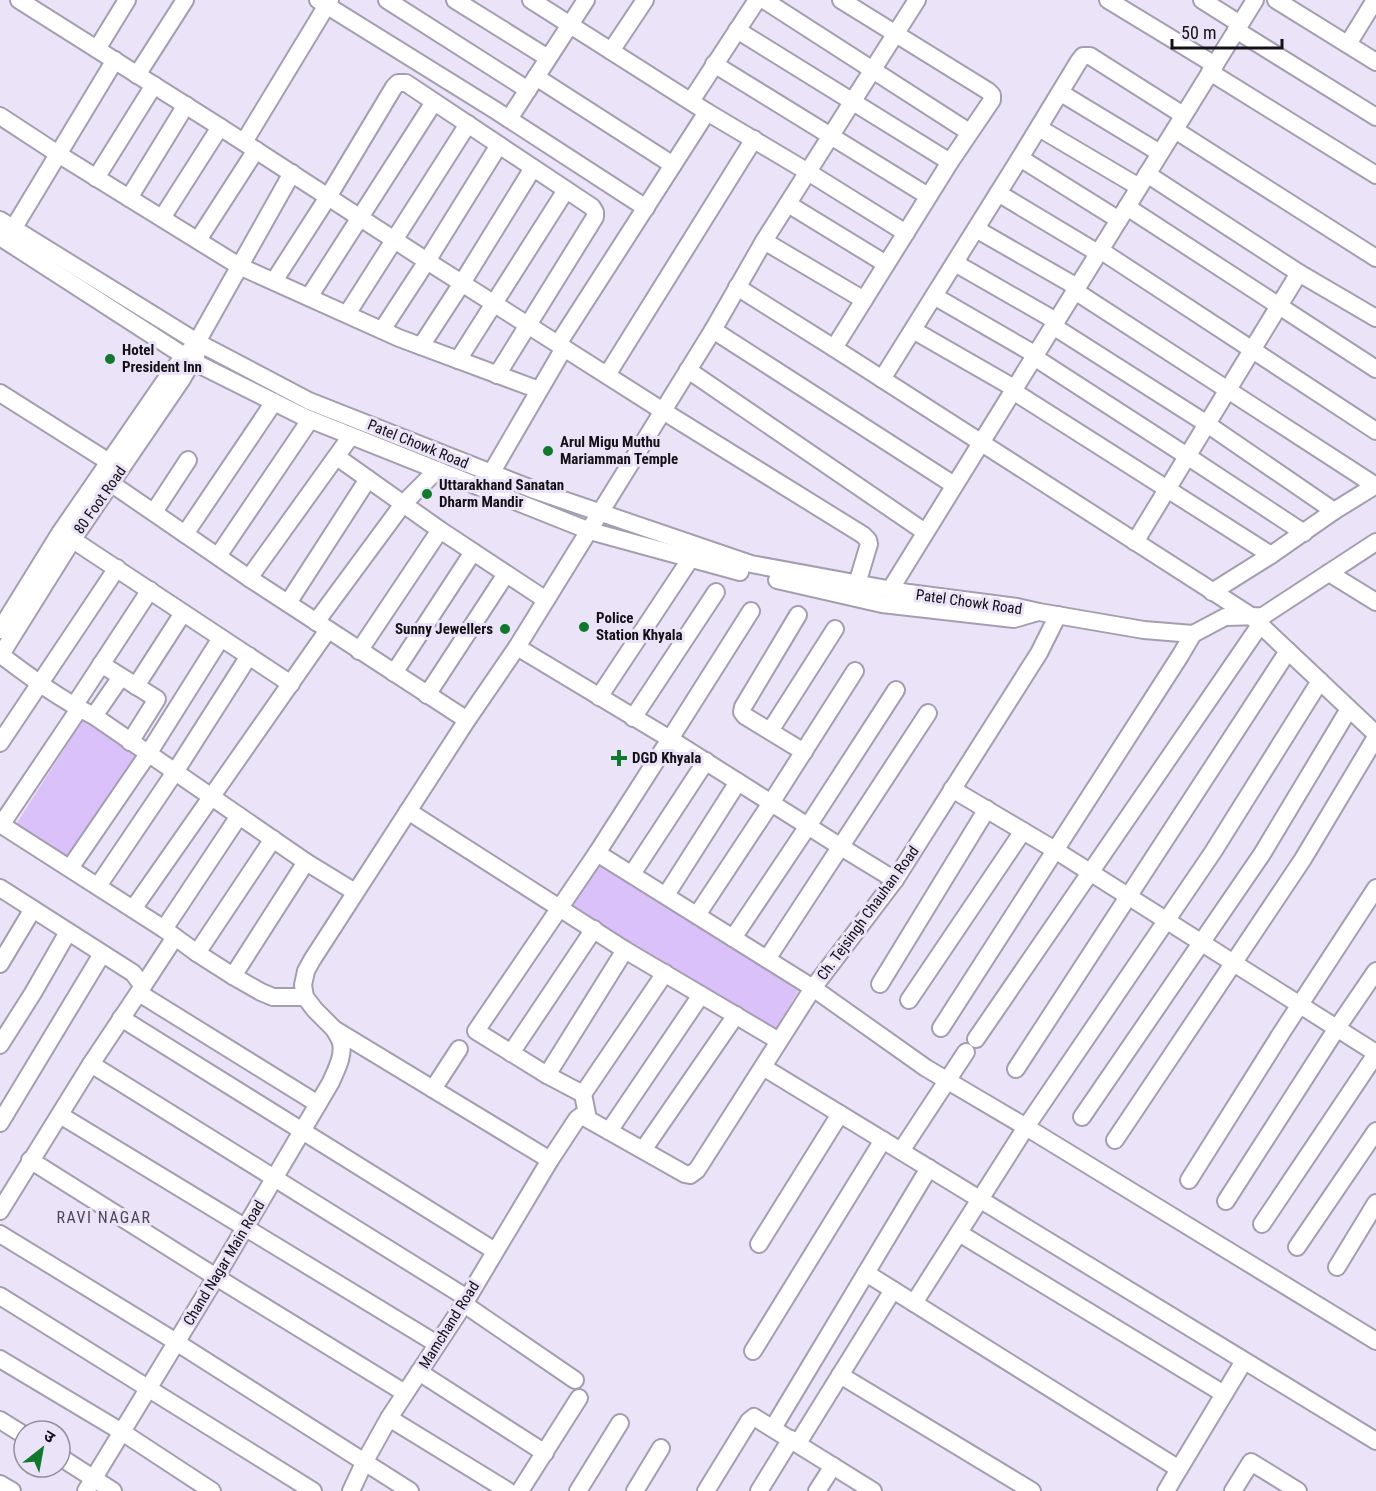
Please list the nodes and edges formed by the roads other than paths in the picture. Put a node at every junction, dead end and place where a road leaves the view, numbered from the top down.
1 (19, 0) edge
2 (127, 0) edge
3 (185, 0) edge
4 (387, 0) edge
5 (455, 0) edge
6 (531, 0) edge
7 (585, 0) edge
8 (645, 0) edge
9 (757, 0) edge
10 (764, 0) edge
11 (841, 0) edge
12 (917, 0) edge
13 (1202, 0) edge
14 (1255, 0) edge
15 (1276, 0) edge
16 (325, 2) edge
17 (1117, 2) edge
18 (1375, 2) edge
19 (570, 24) junction
20 (1238, 27) junction
21 (737, 30) junction
22 (896, 34) junction
23 (1348, 44) junction
24 (97, 49) junction
25 (611, 51) junction
26 (548, 58) junction
27 (115, 60) junction
28 (1376, 62) edge
29 (714, 64) junction
30 (1212, 68) junction
31 (873, 70) junction
32 (137, 75) junction
33 (532, 83) junction
34 (154, 85) junction
35 (1061, 93) junction
36 (691, 101) junction
37 (434, 102) junction
38 (853, 102) junction
39 (186, 105) junction
40 (708, 112) junction
41 (0, 116) edge
42 (1376, 117) edge
43 (509, 119) junction
44 (1179, 122) junction
45 (468, 124) junction
46 (220, 126) junction
47 (1039, 128) junction
48 (969, 132) junction
49 (831, 137) junction
50 (754, 140) junction
51 (499, 145) junction
52 (250, 146) junction
53 (1160, 153) junction
54 (58, 154) junction
55 (1020, 158) junction
56 (950, 162) junction
57 (673, 165) junction
58 (533, 168) junction
59 (808, 172) junction
60 (292, 173) junction
61 (1376, 175) edge
62 (96, 178) junction
63 (1143, 180) junction
64 (566, 190) junction
65 (998, 193) junction
66 (928, 196) junction
67 (328, 197) junction
68 (129, 198) junction
69 (788, 204) junction
70 (646, 208) junction
71 (1123, 213) junction
72 (360, 217) junction
73 (162, 218) junction
74 (4, 228) edge
75 (976, 230) junction
76 (906, 233) junction
77 (393, 239) junction
78 (198, 240) junction
79 (764, 241) junction
80 (1099, 252) junction
81 (1376, 258) edge
82 (427, 261) junction
83 (955, 263) junction
84 (886, 264) junction
85 (239, 266) junction
86 (1299, 273) junction
87 (274, 281) junction
88 (462, 283) junction
89 (737, 287) junction
90 (1076, 289) junction
91 (934, 296) junction
92 (309, 297) junction
93 (864, 300) junction
94 (495, 304) junction
95 (1278, 306) junction
96 (346, 314) junction
97 (1376, 318) edge
98 (1054, 324) junction
99 (529, 326) junction
100 (382, 330) junction
101 (713, 330) junction
102 (913, 330) junction
103 (200, 344) junction
104 (421, 346) junction
105 (561, 346) junction
106 (834, 348) junction
107 (1252, 350) junction
108 (1035, 356) junction
109 (188, 358) junction
110 (458, 360) junction
111 (1376, 369) edge
112 (688, 370) junction
113 (497, 375) junction
114 (608, 375) junction
115 (882, 379) junction
116 (1228, 389) junction
117 (539, 390) junction
118 (1014, 390) junction
119 (0, 393) edge
120 (274, 402) junction
121 (663, 411) junction
122 (310, 420) junction
123 (1207, 424) junction
124 (1376, 431) edge
125 (351, 436) junction
126 (981, 442) junction
127 (1188, 456) junction
128 (337, 457) junction
129 (188, 460) dead end
130 (110, 462) junction
131 (437, 470) junction
132 (368, 479) junction
133 (487, 481) junction
134 (112, 484) junction
135 (954, 485) junction
136 (1376, 486) edge
137 (1167, 489) junction
138 (402, 504) junction
139 (1334, 511) junction
140 (154, 512) junction
141 (600, 513) junction
142 (440, 530) junction
143 (590, 531) junction
144 (925, 532) junction
145 (1304, 533) junction
146 (185, 534) junction
147 (67, 536) junction
148 (1135, 542) junction
149 (1376, 542) edge
150 (473, 552) junction
151 (1271, 555) junction
152 (218, 556) junction
153 (690, 558) junction
154 (117, 568) junction
155 (1329, 573) junction
156 (506, 574) junction
157 (249, 578) junction
158 (857, 584) junction
159 (150, 590) junction
160 (890, 590) junction
161 (716, 592) dead end
162 (1212, 592) junction
163 (546, 600) junction
164 (1376, 602) edge
165 (288, 603) junction
166 (751, 611) dead end
167 (1039, 612) junction
168 (183, 613) junction
169 (798, 615) dead end
170 (1058, 615) junction
171 (1255, 621) junction
172 (322, 626) junction
173 (835, 629) dead end
174 (0, 630) edge
175 (1193, 634) junction
176 (221, 638) junction
177 (517, 647) junction
178 (359, 651) junction
179 (1288, 651) junction
180 (0, 655) edge
181 (249, 656) junction
182 (101, 664) junction
183 (855, 671) dead end
184 (394, 673) junction
185 (121, 677) junction
186 (1320, 681) junction
187 (40, 684) junction
188 (291, 684) junction
189 (136, 686) junction
190 (896, 690) dead end
191 (428, 695) junction
192 (599, 698) junction
193 (157, 699) junction
194 (1350, 709) junction
195 (82, 710) junction
196 (175, 711) junction
197 (928, 713) dead end
198 (633, 718) junction
199 (467, 720) junction
200 (770, 731) junction
201 (1376, 735) edge
202 (670, 739) junction
203 (130, 742) junction
204 (0, 743) edge
205 (804, 752) junction
206 (148, 754) junction
207 (706, 761) junction
208 (175, 772) junction
209 (738, 782) junction
210 (952, 789) junction
211 (213, 797) junction
212 (771, 803) junction
213 (987, 809) junction
214 (408, 811) junction
215 (239, 816) junction
216 (808, 826) junction
217 (3, 831) edge
218 (1023, 831) junction
219 (273, 839) junction
220 (841, 847) junction
221 (1055, 850) junction
222 (597, 853) junction
223 (306, 861) junction
224 (70, 868) junction
225 (1090, 872) junction
226 (632, 874) junction
227 (895, 879) junction
228 (98, 886) junction
229 (1376, 888) edge
230 (1, 891) edge
231 (355, 892) junction
232 (666, 896) junction
233 (1127, 896) junction
234 (558, 908) junction
235 (33, 909) junction
236 (133, 909) junction
237 (697, 915) junction
238 (1166, 921) junction
239 (594, 930) junction
240 (68, 932) junction
241 (170, 933) junction
242 (733, 938) junction
243 (1200, 942) junction
244 (626, 950) junction
245 (197, 953) junction
246 (102, 954) junction
247 (766, 959) junction
248 (1233, 963) junction
249 (0, 964) edge
250 (1376, 971) edge
251 (664, 973) junction
252 (233, 976) junction
253 (880, 984) dead end
254 (813, 988) junction
255 (141, 989) junction
256 (701, 995) junction
257 (305, 997) junction
258 (909, 1000) dead end
259 (1300, 1005) junction
260 (735, 1015) junction
261 (121, 1018) junction
262 (941, 1028) dead end
263 (1337, 1028) junction
264 (334, 1029) junction
265 (976, 1038) dead end
266 (779, 1041) junction
267 (0, 1045) edge
268 (459, 1049) dead end
269 (966, 1052) dead end
270 (511, 1053) junction
271 (1376, 1054) edge
272 (91, 1064) junction
273 (763, 1067) junction
274 (1016, 1069) dead end
275 (547, 1075) junction
276 (948, 1080) junction
277 (433, 1089) junction
278 (583, 1094) junction
279 (318, 1104) junction
280 (840, 1114) junction
281 (60, 1115) junction
282 (1082, 1117) dead end
283 (588, 1119) junction
284 (0, 1123) edge
285 (1026, 1127) junction
286 (303, 1130) junction
287 (609, 1131) junction
288 (1376, 1131) edge
289 (884, 1140) junction
290 (1115, 1140) dead end
291 (643, 1150) junction
292 (901, 1151) junction
293 (30, 1160) junction
294 (550, 1160) junction
295 (929, 1168) junction
296 (275, 1177) junction
297 (1190, 1180) dead end
298 (980, 1199) junction
299 (1226, 1201) dead end
300 (1376, 1203) edge
301 (0, 1211) edge
302 (1262, 1224) dead end
303 (245, 1227) junction
304 (959, 1233) junction
305 (0, 1234) edge
306 (759, 1244) dead end
307 (1297, 1247) dead end
308 (495, 1251) junction
309 (1337, 1267) dead end
310 (866, 1273) junction
311 (216, 1277) junction
312 (893, 1290) junction
313 (0, 1296) edge
314 (465, 1301) junction
315 (914, 1303) junction
316 (1376, 1341) edge
317 (176, 1342) junction
318 (437, 1344) junction
319 (753, 1351) dead end
320 (0, 1359) edge
321 (1244, 1361) junction
322 (419, 1372) junction
323 (840, 1375) junction
324 (575, 1380) dead end
325 (147, 1388) junction
326 (405, 1393) junction
327 (1224, 1394) junction
328 (579, 1398) dead end
329 (389, 1418) junction
330 (620, 1423) dead end
331 (773, 1428) junction
332 (122, 1432) junction
333 (794, 1441) junction
334 (1376, 1441) edge
335 (661, 1448) dead end
336 (544, 1453) junction
337 (365, 1461) junction
338 (833, 1466) junction
339 (72, 1468) edge
340 (1179, 1469) junction
341 (0, 1484) edge
342 (90, 1484) edge
343 (12, 1491) edge
344 (113, 1491) edge
345 (212, 1491) edge
346 (313, 1491) edge
347 (351, 1491) edge
348 (410, 1491) edge
349 (508, 1491) edge
350 (520, 1491) edge
351 (578, 1491) edge
352 (635, 1491) edge
353 (706, 1491) edge
354 (759, 1491) edge
355 (817, 1491) edge
356 (873, 1491) edge
357 (1032, 1491) edge
358 (1166, 1491) edge
359 (1233, 1491) edge
360 (1298, 1491) edge

1 - 24 street
2 - 24 street
3 - 32 street
4 - 33 street
5 - 26 street
6 - 19 street
7 - 19 street
8 - 25 street
9 - 21 street
10 - 31 street
11 - 22 street
12 - 22 street
13 - 20 street
14 - 20 street
15 - 23 street
16 - 43 street
16 - 52 street
17 - 30 street
18 - 23 street
19 - 25 street
19 - 26 street
20 - 30 street
20 - 42 street
21 - 29 street
21 - 38 street
22 - 31 street
22 - 48 street
23 - 28 street
24 - 27 street
25 - 36 street
26 - 33 street
27 - 32 street
27 - 54 street
29 - 36 street
29 - 49 street
30 - 44 street
30 - 61 street
31 - 38 street
31 - 48 street
32 - 34 street
33 - 43 street
33 - 57 street
34 - 39 street
34 - 62 street
35 - 44 street
35 - 47 street
35 - 53 street
36 - 40 street
37 - 45 street
37 - 67 street
37 - 72 street
38 - 49 street
38 - 56 street
39 - 46 street
39 - 68 street
40 - 50 street
40 - 57 street
41 - 54 street
43 - 70 street
44 - 53 street
44 - 81 street
45 - 51 street
45 - 77 street
46 - 52 street
46 - 73 street
47 - 55 street
47 - 63 street
48 - 56 street
49 - 59 street
49 - 66 street
50 - 59 street
50 - 114 street
51 - 58 street
51 - 82 street
52 - 60 street
52 - 78 street
53 - 63 street
54 - 62 street
54 - 74 street
55 - 65 street
55 - 71 street
56 - 66 street
57 - 70 street
58 - 64 street
58 - 88 street
59 - 69 street
59 - 76 street
60 - 67 street
60 - 85 street, 80 Foot Road
62 - 68 street
63 - 71 street
63 - 86 street
64 - 94 street
64 - 99 street
65 - 75 street
65 - 80 street
66 - 76 street
67 - 72 street
67 - 87 street
68 - 73 street
69 - 79 street
69 - 84 street
70 - 105 street
71 - 80 street
71 - 95 street
72 - 77 street
72 - 92 street
73 - 78 street
74 - 103 street, Patel Chowk Road
74 - 109 street, Patel Chowk Road
75 - 83 street
75 - 90 street
76 - 84 street
77 - 82 street
77 - 96 street
78 - 85 street
79 - 89 street
79 - 93 street
80 - 90 street
80 - 107 street
82 - 88 street
82 - 100 street
83 - 91 street
83 - 98 street
84 - 93 street
85 - 87 street
85 - 103 street, 80 Foot Road
86 - 95 street
86 - 97 street
87 - 92 street
88 - 94 street
88 - 104 street
89 - 101 street
89 - 106 street
90 - 98 street
90 - 116 street
91 - 102 street
91 - 108 street
92 - 96 street
93 - 106 street
94 - 99 street
94 - 110 street
95 - 107 street
95 - 111 street
96 - 100 street
98 - 108 street
98 - 123 street
99 - 105 street
99 - 113 street
100 - 104 street
101 - 112 street
101 - 135 street
102 - 115 street
102 - 118 street
103 - 109 street, 80 Foot Road
103 - 133 street, Patel Chowk Road
104 - 110 street
105 - 114 street
105 - 117 street
106 - 115 street
107 - 116 street
107 - 124 street
108 - 118 street
108 - 127 street
109 - 120 street, Patel Chowk Road
109 - 130 street, 80 Foot Road
109 - 134 street, 80 Foot Road
110 - 113 street
112 - 121 street
112 - 144 street
113 - 117 street
114 - 121 street
115 - 126 street
116 - 123 street
116 - 136 street
117 - 133 street
118 - 126 street
118 - 137 street
119 - 130 street
120 - 122 street, Patel Chowk Road
120 - 146 street
121 - 141 street
121 - 158 street
122 - 125 street, Patel Chowk Road
122 - 152 street
123 - 127 street
123 - 139 street
125 - 128 street
125 - 131 street, Patel Chowk Road
126 - 135 street
126 - 148 street
127 - 137 street
127 - 145 street
128 - 132 street
128 - 157 street
129 - 140 street
130 - 147 street, 80 Foot Road
131 - 133 street, Patel Chowk Road
131 - 138 street
132 - 138 street
132 - 165 street
133 - 141 street, Patel Chowk Road
133 - 143 street, Patel Chowk Road
134 - 140 street
134 - 147 street, 80 Foot Road
135 - 144 street
136 - 139 street
137 - 148 street
137 - 151 street
138 - 142 street
138 - 172 street
139 - 145 street
140 - 146 street
141 - 143 street
141 - 158 street, Patel Chowk Road
142 - 150 street
142 - 178 street
143 - 153 street, Patel Chowk Road
143 - 163 street
144 - 160 street
145 - 151 street
146 - 152 street
147 - 154 street
147 - 174 street, 80 Foot Road
147 - 180 street, 80 Foot Road
148 - 162 street
149 - 155 street
150 - 156 street
150 - 184 street
151 - 162 street
152 - 157 street
153 - 167 street, Patel Chowk Road
153 - 192 street
154 - 159 street
154 - 187 street
155 - 164 street
155 - 171 street
156 - 163 street
156 - 191 street
157 - 165 street
158 - 160 street, Patel Chowk Road
159 - 168 street
159 - 182 street
160 - 167 street, Patel Chowk Road
161 - 198 street
162 - 171 street
163 - 177 street
165 - 172 street
166 - 202 street
167 - 170 street
168 - 176 street
168 - 189 street
169 - 200 street
170 - 175 street
170 - 210 street, Ch. Tejsingh Chauhan Road
171 - 175 street
171 - 179 street
171 - 225 street
172 - 178 street
172 - 188 street
173 - 200 street
175 - 221 street
176 - 181 street
176 - 196 street
177 - 192 street
177 - 199 street
178 - 184 street
179 - 186 street
179 - 233 street
180 - 187 street
181 - 188 street
181 - 208 street
182 - 185 street
182 - 195 street
183 - 205 street
184 - 191 street
185 - 189 street
185 - 195 street
186 - 194 street
186 - 238 street
187 - 195 street
187 - 204 street
188 - 211 street
189 - 193 street
190 - 216 street
191 - 199 street
192 - 198 street
193 - 196 street
193 - 203 street
194 - 201 street
194 - 243 street
195 - 203 street
195 - 217 street
196 - 206 street
197 - 220 street
198 - 202 street
199 - 214 street
200 - 205 street
201 - 248 street
202 - 207 street
202 - 222 street
203 - 206 street
205 - 212 street
206 - 208 street
206 - 224 street
207 - 209 street
207 - 226 street
208 - 211 street
208 - 228 street
209 - 212 street
209 - 232 street
210 - 213 street
210 - 227 street, Ch. Tejsingh Chauhan Road
211 - 215 street
211 - 236 street
212 - 216 street
212 - 237 street
213 - 218 street
213 - 253 street
214 - 231 street
214 - 234 street
215 - 219 street
215 - 241 street
216 - 220 street
216 - 242 street
217 - 224 street
218 - 221 street
218 - 258 street
219 - 223 street
219 - 245 street
220 - 227 street
220 - 247 street
221 - 225 street
221 - 262 street
222 - 226 street
222 - 234 street
223 - 231 street
223 - 252 street
224 - 228 street
225 - 233 street
225 - 265 street
226 - 232 street
227 - 254 street, Ch. Tejsingh Chauhan Road
228 - 236 street
229 - 259 street
230 - 235 street
231 - 257 street
232 - 237 street
233 - 238 street
233 - 274 street
234 - 239 street
234 - 270 street
235 - 240 street
235 - 249 street
236 - 241 street
237 - 242 street
238 - 243 street
238 - 285 street
239 - 244 street
239 - 270 street
240 - 246 street
240 - 267 street
241 - 245 street
241 - 255 street
242 - 247 street
243 - 248 street
243 - 282 street
244 - 251 street
244 - 275 street
245 - 252 street
246 - 255 street
246 - 284 street
247 - 254 street
248 - 259 street
248 - 290 street
250 - 263 street
251 - 256 street
251 - 278 street
252 - 257 street
254 - 266 street, Ch. Tejsingh Chauhan Road
254 - 276 street
255 - 261 street
255 - 279 street
256 - 260 street
256 - 287 street
257 - 264 street
259 - 263 street
259 - 297 street
260 - 266 street
260 - 291 street
261 - 272 street
261 - 286 street
263 - 271 street
263 - 299 street
264 - 277 street
264 - 279 street, Chand Nagar Main Road
266 - 273 street, Ch. Tejsingh Chauhan Road
268 - 277 street
269 - 276 street
270 - 275 street
271 - 302 street
272 - 281 street
272 - 296 street
273 - 280 street
273 - 291 street, Ch. Tejsingh Chauhan Road
275 - 278 street
276 - 285 street
276 - 292 street
277 - 294 street
278 - 283 street
279 - 286 street, Chand Nagar Main Road
280 - 289 street
280 - 306 street
281 - 293 street
281 - 303 street
283 - 287 street
283 - 294 street, Mamchand Road
285 - 298 street
285 - 316 street
286 - 296 street, Chand Nagar Main Road
286 - 308 street
287 - 291 street
288 - 307 street
289 - 292 street
289 - 319 street
292 - 295 street
293 - 301 street
293 - 311 street
294 - 308 street, Mamchand Road
295 - 298 street
295 - 310 street
296 - 303 street, Chand Nagar Main Road
296 - 314 street
298 - 304 street
298 - 321 street
300 - 309 street
303 - 311 street, Chand Nagar Main Road
303 - 318 street
304 - 315 street
304 - 327 street
305 - 317 street
308 - 314 street, Mamchand Road
310 - 312 street
310 - 331 street
311 - 317 street, Chand Nagar Main Road
311 - 326 street
312 - 315 street
312 - 323 street
313 - 325 street
314 - 318 street, Mamchand Road
314 - 324 street
315 - 340 street
317 - 325 street, Chand Nagar Main Road
317 - 337 street
318 - 322 street, Mamchand Road
320 - 332 street
321 - 327 street
321 - 334 street
322 - 326 street, Mamchand Road
322 - 336 street
323 - 333 street
323 - 357 street
325 - 332 street, Chand Nagar Main Road
325 - 346 street
326 - 329 street, Mamchand Road
327 - 340 street
328 - 336 street
329 - 337 street, Mamchand Road
329 - 349 street
330 - 351 street
331 - 333 street
331 - 353 street
332 - 342 street, Chand Nagar Main Road
332 - 345 street
333 - 338 street
333 - 354 street
335 - 352 street
336 - 350 street
337 - 347 street, Mamchand Road
337 - 348 street
338 - 355 street
338 - 356 street
339 - 342 street
340 - 358 street
341 - 343 street
342 - 344 street
359 - 360 street

